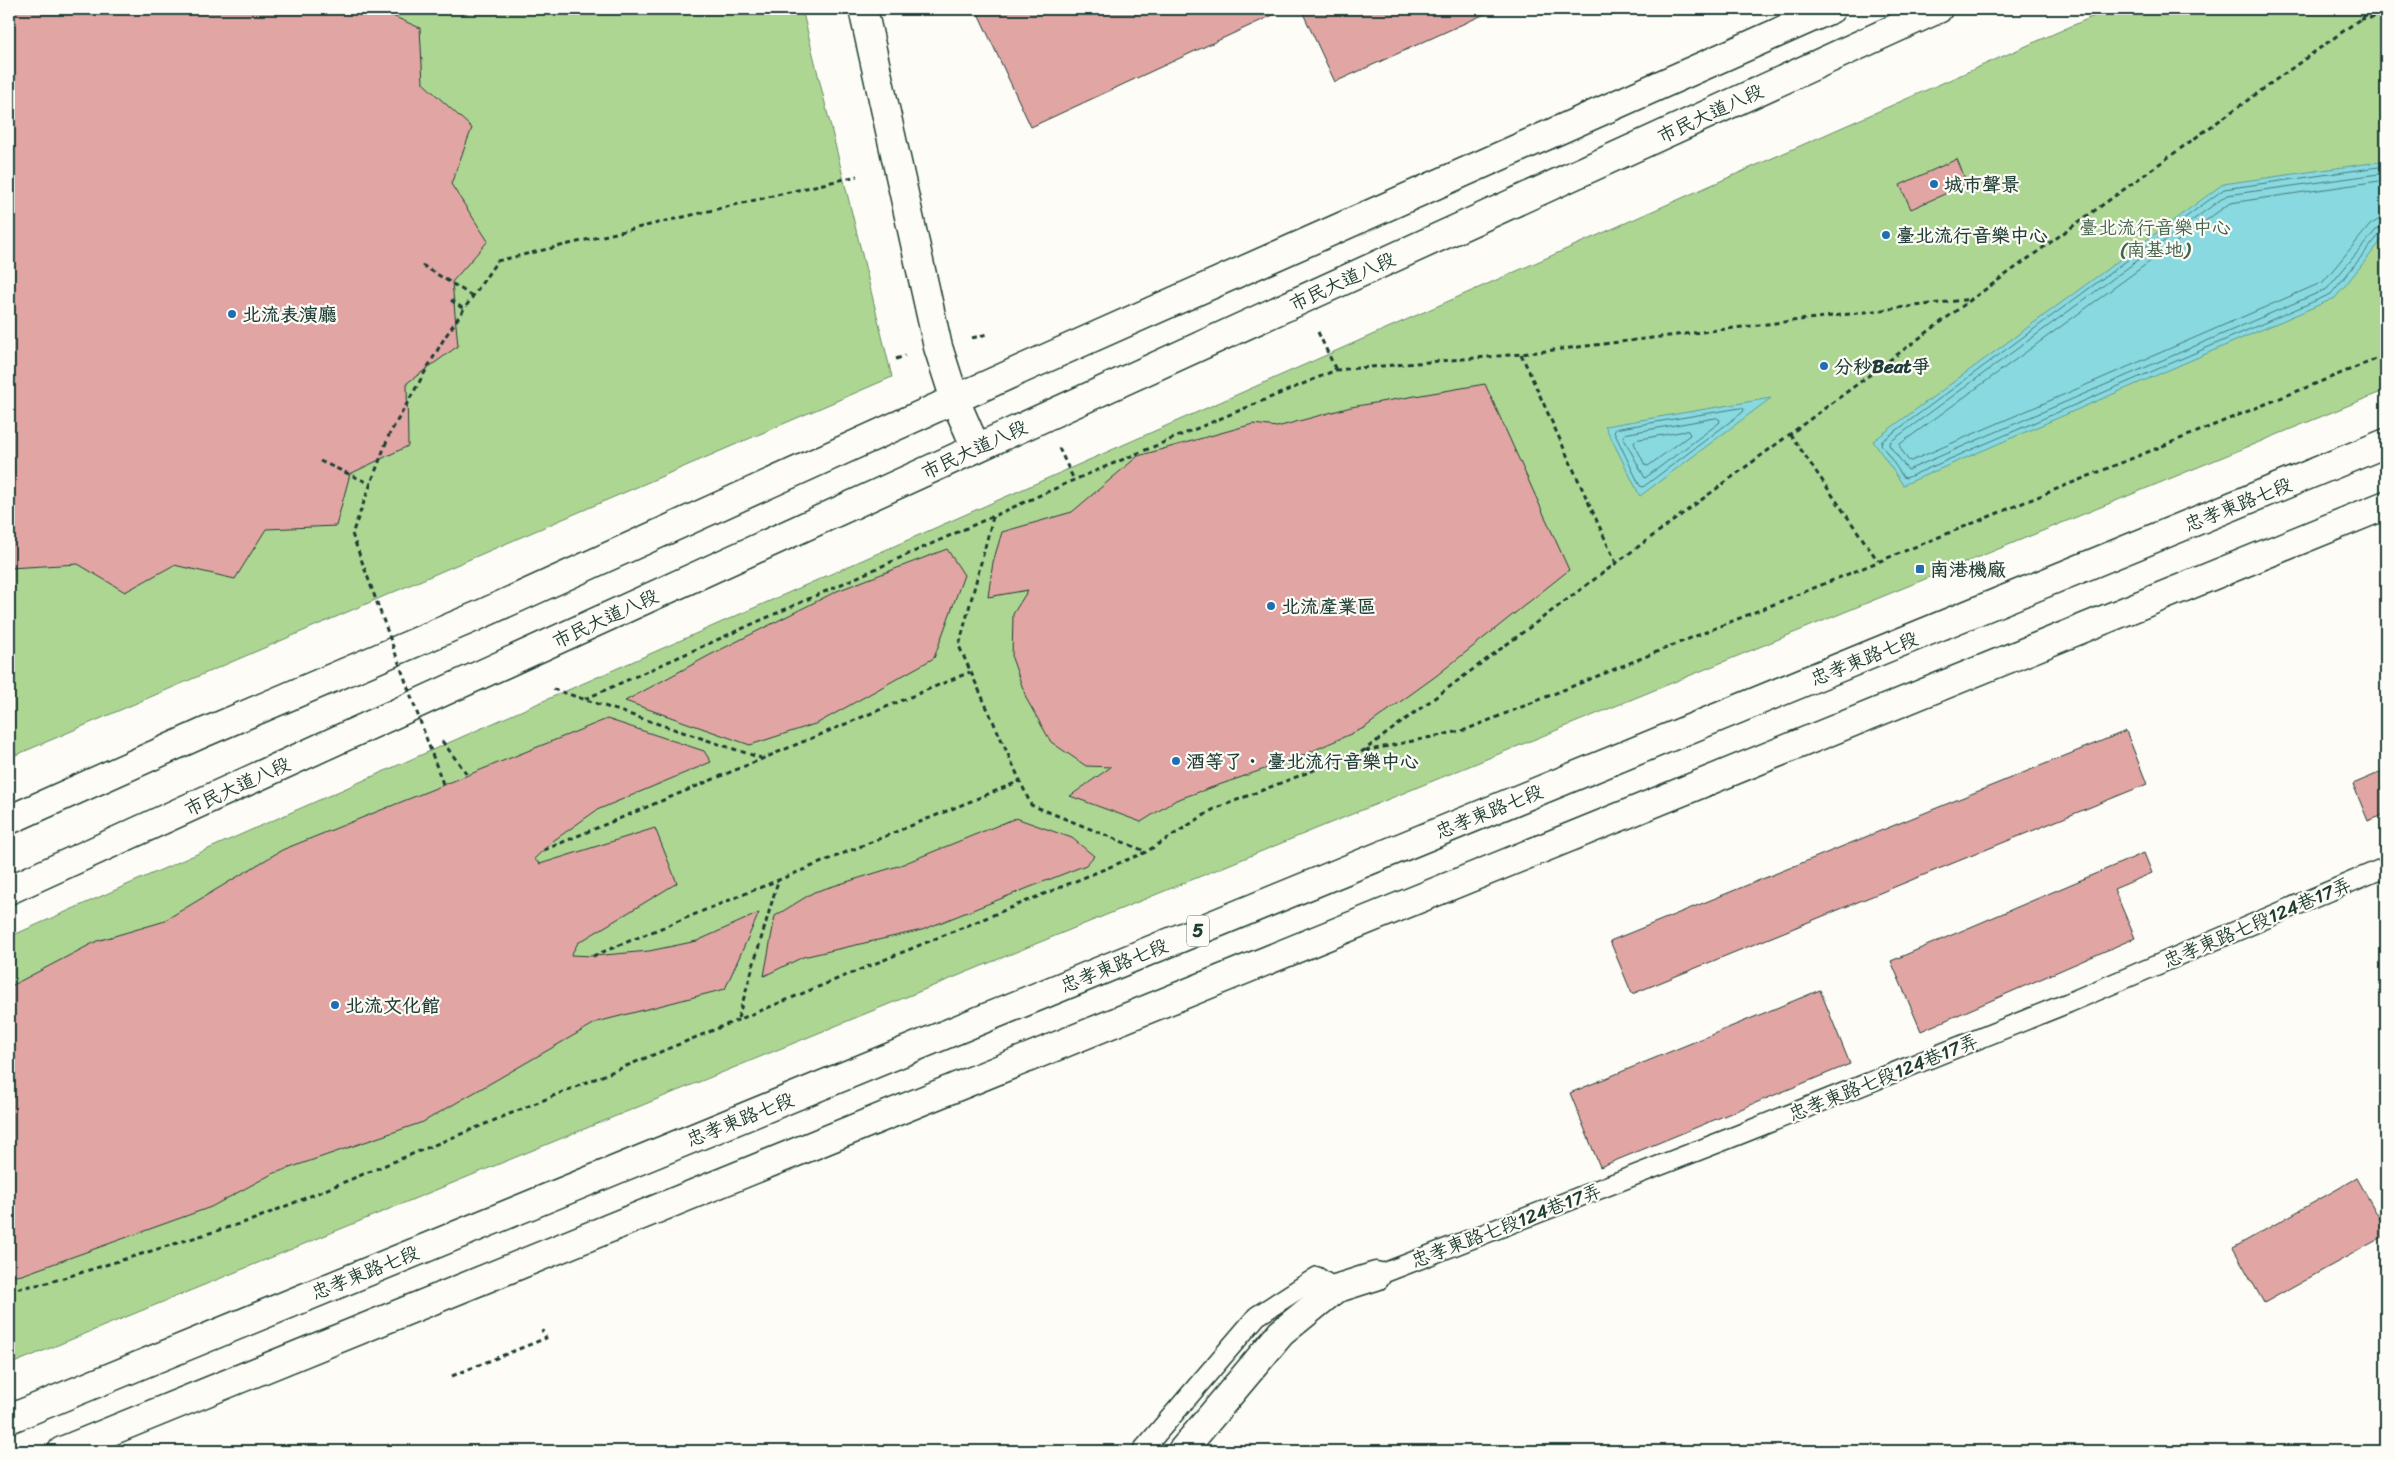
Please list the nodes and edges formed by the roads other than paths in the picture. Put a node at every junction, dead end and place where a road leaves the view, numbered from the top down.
1 (863, 9) edge
2 (1831, 9) edge
3 (1938, 9) edge
4 (954, 400) junction
5 (2386, 443) edge
6 (976, 448) junction
7 (2386, 505) edge
8 (9, 820) edge
9 (2386, 867) edge
10 (9, 890) edge
11 (1376, 1276) joint
12 (1335, 1289) junction
13 (9, 1418) edge
14 (62, 1451) edge
15 (1142, 1451) edge
16 (1182, 1451) edge

1 - 4 main road
2 - 4 main road
3 - 6 main road, 市民大道八段
4 - 6 main road
4 - 8 main road
5 - 13 main road, 忠孝東路七段 / 5
6 - 10 main road, 市民大道八段
7 - 14 main road
9 - 11 lane, 忠孝東路七段124巷17弄
11 - 12 main road
12 - 15 lane
12 - 16 main road

